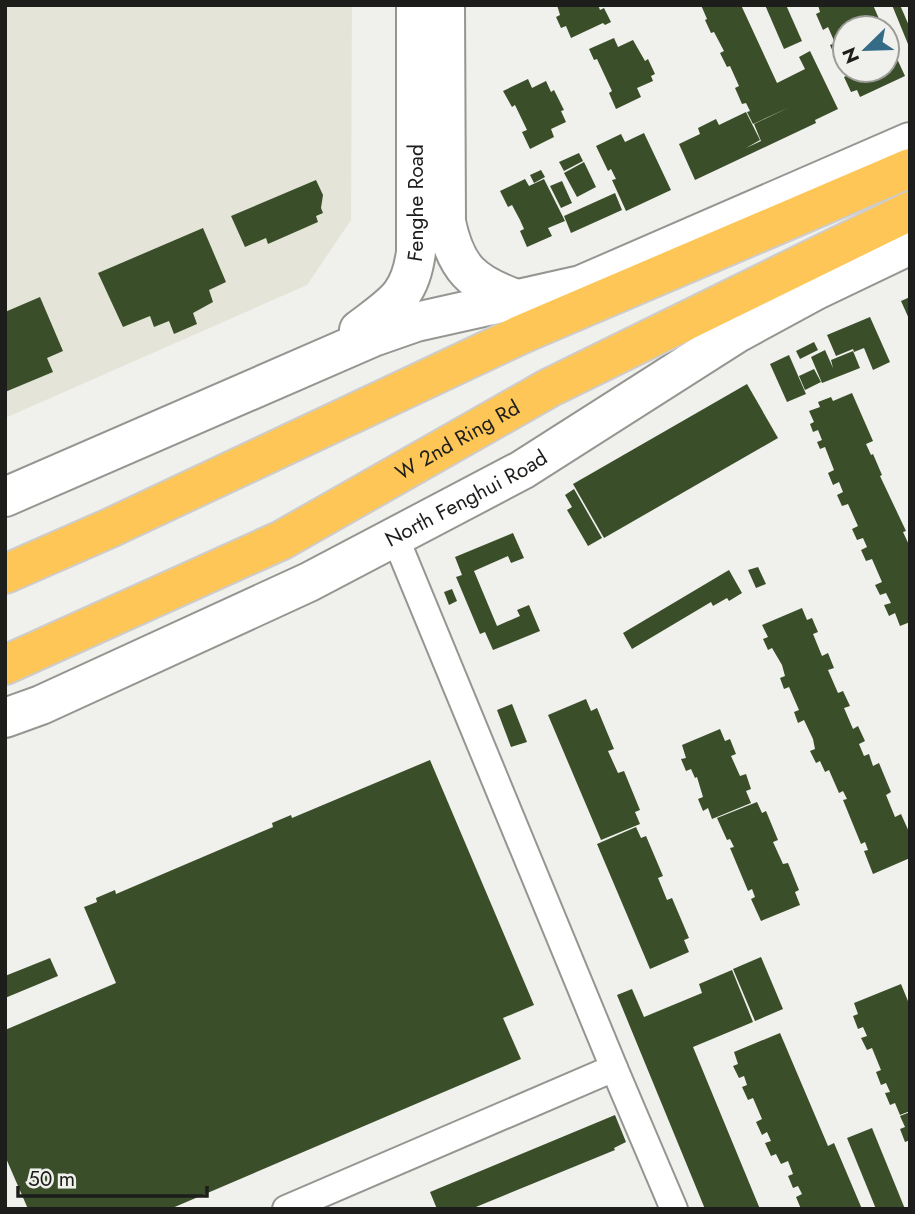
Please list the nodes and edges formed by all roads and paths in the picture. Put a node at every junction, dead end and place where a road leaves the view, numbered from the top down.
1 (416, 5) edge
2 (445, 5) edge
3 (910, 142) edge
4 (910, 168) edge
5 (910, 211) edge
6 (910, 236) edge
7 (910, 245) edge
8 (581, 285) joint
9 (748, 290) junction
10 (519, 317) junction
11 (323, 359) junction
12 (5, 497) edge
13 (395, 537) junction
14 (5, 574) edge
15 (5, 665) edge
16 (5, 718) edge
17 (614, 1068) junction
18 (286, 1209) edge
19 (674, 1209) edge

1 - 11 main road, Fenghe Road
2 - 10 main road, Fenghe Road
3 - 8 main road
4 - 10 highway
5 - 9 highway, W 2nd Ring Rd
6 - 9 highway
7 - 13 main road, North Fenghui Road
8 - 10 highway
9 - 15 highway, W 2nd Ring Rd
10 - 11 main road
10 - 14 highway
11 - 12 main road
13 - 16 main road, North Fenghui Road
13 - 17 street
17 - 18 street
17 - 19 street

